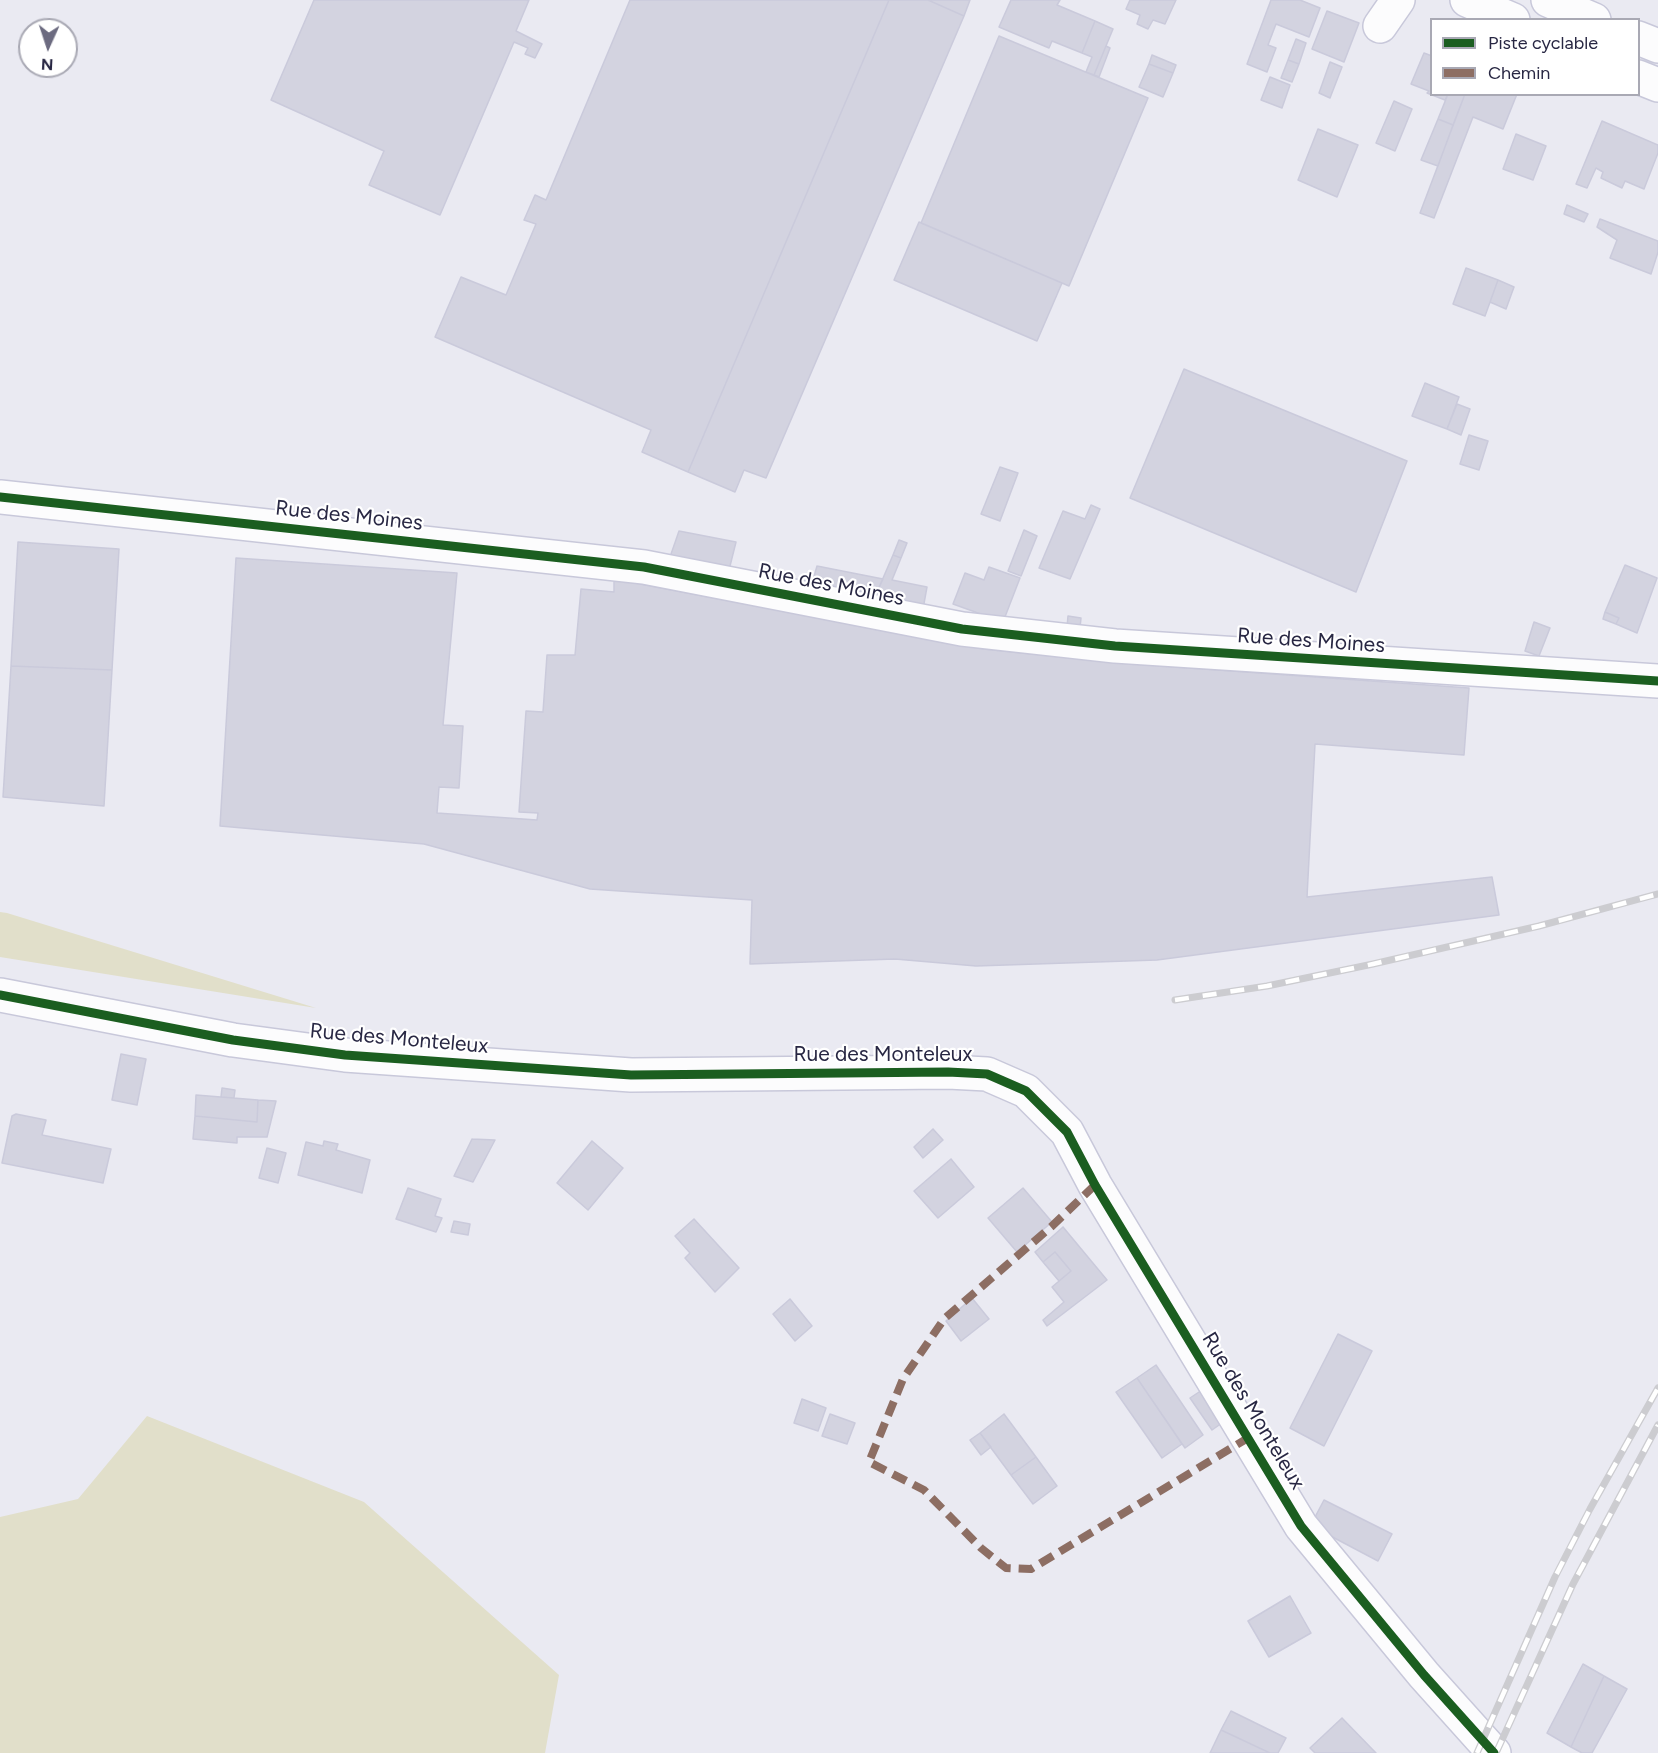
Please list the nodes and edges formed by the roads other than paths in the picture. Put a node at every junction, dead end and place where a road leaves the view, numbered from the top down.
1 (1398, 0) edge
2 (1467, 0) edge
3 (1548, 0) edge
4 (1508, 18) edge
5 (1589, 18) edge
6 (1380, 26) dead end
7 (1640, 39) edge
8 (1658, 46) edge
9 (1640, 78) edge
10 (1658, 85) edge
11 (0, 497) edge
12 (1658, 681) edge
13 (0, 995) edge
14 (1494, 1753) edge

1 - 6 street
2 - 4 street
3 - 5 street
7 - 8 street
9 - 10 street
11 - 12 street, Rue des Moines
13 - 14 street, Rue des Monteleux

